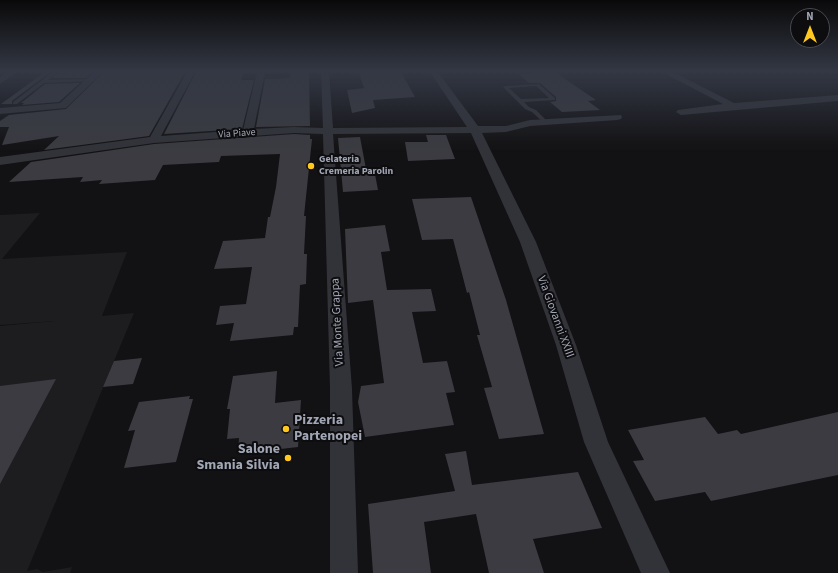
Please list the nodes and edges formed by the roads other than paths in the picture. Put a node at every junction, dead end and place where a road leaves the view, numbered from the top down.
1 (21, 99) edge
2 (71, 99) edge
3 (176, 99) edge
4 (255, 99) edge
5 (326, 99) edge
6 (453, 99) edge
7 (518, 99) edge
8 (553, 99) edge
9 (719, 99) edge
10 (832, 99) edge
11 (821, 100) junction
12 (520, 101) junction
13 (16, 103) dead end
14 (733, 106) junction
15 (838, 107) edge
16 (0, 111) edge
17 (681, 112) dead end
18 (616, 117) dead end
19 (545, 122) junction
20 (328, 130) junction
21 (475, 130) junction
22 (248, 133) junction
23 (154, 140) junction
24 (0, 161) edge
25 (344, 573) edge
26 (656, 573) edge

1 - 13 lane
2 - 16 street
3 - 23 street
4 - 22 street
5 - 20 street, Via Monte Grappa
6 - 21 street, Via Giovanni XXIII
7 - 12 lane
8 - 12 lane
9 - 14 street
10 - 11 street
11 - 14 street
11 - 15 street
12 - 19 lane
14 - 17 street
18 - 19 street, Via Piave
19 - 21 street, Via Piave
20 - 21 street, Via Piave
20 - 22 street, Via Piave
20 - 25 street, Via Monte Grappa
21 - 26 street, Via Giovanni XXIII
22 - 23 street, Via Piave
23 - 24 street, Via Piave

